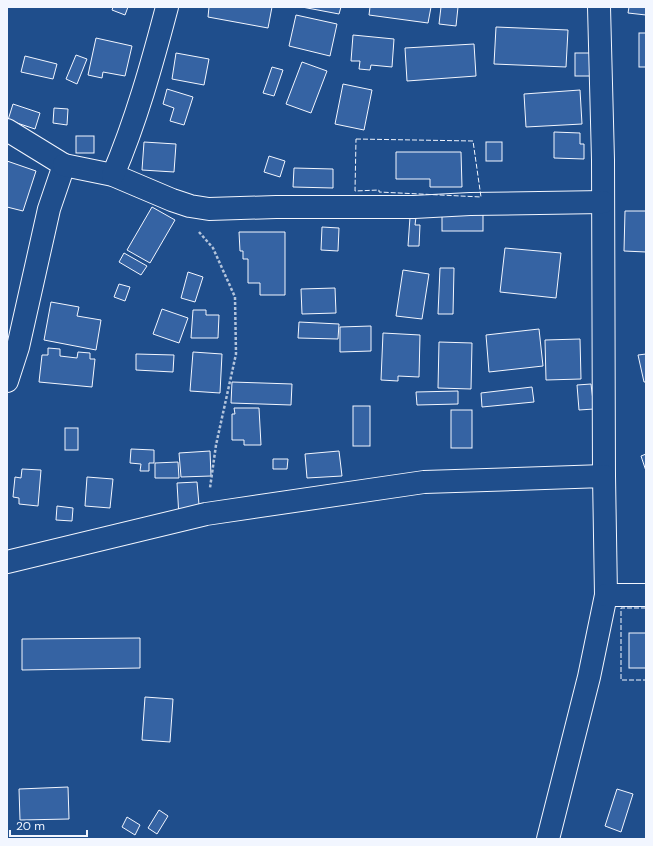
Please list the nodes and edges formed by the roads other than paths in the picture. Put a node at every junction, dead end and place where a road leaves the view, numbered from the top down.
1 (167, 7) edge
2 (599, 7) edge
3 (7, 130) edge
4 (64, 165) junction
5 (113, 175) junction
6 (603, 202) junction
7 (7, 381) edge
8 (604, 476) junction
9 (7, 562) edge
10 (646, 595) edge
11 (606, 596) junction
12 (548, 839) edge

1 - 5 street
2 - 6 street
3 - 4 street
4 - 5 street
4 - 7 street
5 - 6 street
6 - 8 street
8 - 9 street
8 - 11 street
10 - 11 street
11 - 12 street

